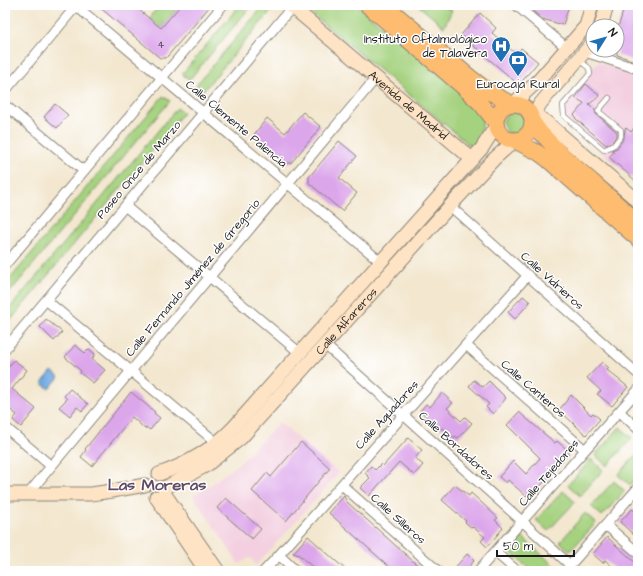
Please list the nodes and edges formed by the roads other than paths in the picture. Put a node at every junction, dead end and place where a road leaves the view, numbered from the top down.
1 (76, 5) edge
2 (223, 5) edge
3 (367, 5) edge
4 (386, 5) edge
5 (516, 5) edge
6 (592, 5) edge
7 (607, 5) edge
8 (291, 6) edge
9 (527, 9) edge
10 (603, 18) edge
11 (567, 48) junction
12 (585, 52) edge
13 (587, 58) edge
14 (606, 58) edge
15 (638, 69) edge
16 (162, 78) junction
17 (376, 78) junction
18 (5, 91) edge
19 (609, 98) dead end
20 (5, 105) edge
21 (525, 112) junction
22 (203, 113) junction
23 (496, 125) junction
24 (515, 141) junction
25 (472, 159) junction
26 (84, 171) junction
27 (288, 184) junction
28 (638, 201) edge
29 (125, 206) junction
30 (450, 206) junction
31 (638, 222) edge
32 (638, 239) edge
33 (381, 262) junction
34 (5, 265) edge
35 (528, 275) junction
36 (210, 277) junction
37 (46, 300) junction
38 (325, 345) junction
39 (466, 345) junction
40 (5, 349) edge
41 (300, 353) junction
42 (131, 371) junction
43 (638, 374) edge
44 (638, 390) edge
45 (620, 412) junction
46 (403, 415) junction
47 (5, 427) edge
48 (638, 428) edge
49 (217, 443) junction
50 (585, 450) junction
51 (51, 466) junction
52 (159, 474) junction
53 (145, 485) junction
54 (342, 485) junction
55 (638, 488) edge
56 (163, 492) junction
57 (5, 494) edge
58 (28, 494) junction
59 (522, 521) junction
60 (606, 525) junction
61 (495, 552) junction
62 (638, 553) edge
63 (279, 555) junction
64 (568, 568) edge
65 (206, 571) edge
66 (218, 571) edge
67 (264, 571) edge
68 (296, 571) edge
69 (438, 571) edge
70 (478, 571) edge
71 (517, 571) edge

1 - 16 street, Calle Clemente Palencia
1 - 18 street
2 - 16 street
3 - 23 main road
4 - 21 main road
5 - 9 street
6 - 11 street
7 - 10 street
8 - 17 street, Avenida de Madrid
8 - 22 street, Paseo Once de Marzo
9 - 11 street
11 - 21 street
12 - 21 street
13 - 19 lane
14 - 15 street
16 - 22 street, Calle Clemente Palencia
16 - 26 street
17 - 25 street, Avenida de Madrid
17 - 27 street, Calle Fernando Jiménez de Gregorio
20 - 26 street
21 - 23 main road
21 - 24 main road
21 - 28 street
21 - 31 main road
22 - 27 street, Calle Clemente Palencia
22 - 29 street, Paseo Once de Marzo
23 - 24 main road
23 - 25 street, Calle Alfareros
24 - 30 street, Calle Alfareros
24 - 32 main road
25 - 33 street, Calle Alfareros
26 - 34 street
27 - 33 street, Calle Clemente Palencia
27 - 36 street, Calle Fernando Jiménez de Gregorio
29 - 36 street
29 - 37 street, Paseo Once de Marzo
30 - 35 street, Calle Vidrieros
30 - 38 street, Calle Alfareros
33 - 41 street, Calle Alfareros
35 - 39 street, Calle Aguadores
35 - 43 street, Calle Vidrieros
36 - 41 street
36 - 42 street, Calle Fernando Jiménez de Gregorio
37 - 40 street, Paseo Once de Marzo
37 - 42 street
38 - 46 street, Calle Bordadores
38 - 56 street, Calle Alfareros
39 - 46 street, Calle Aguadores
39 - 50 street, Calle Canteros
41 - 49 street, Calle Alfareros
42 - 49 street
42 - 51 street, Calle Fernando Jiménez de Gregorio
44 - 45 street, Calle Tejedores
45 - 48 street
45 - 50 street, Calle Tejedores
46 - 54 street, Calle Aguadores
46 - 59 street, Calle Bordadores
47 - 51 street
49 - 52 street, Calle Alfareros
50 - 59 street, Calle Tejedores
51 - 58 street, Calle Fernando Jiménez de Gregorio
52 - 53 street
52 - 56 street
53 - 56 street
53 - 58 street
54 - 63 street, Calle Aguadores
54 - 69 street, Calle Silleros
55 - 60 street
56 - 65 street
56 - 66 street
57 - 58 street
59 - 61 street, Calle Tejedores
59 - 64 street, Calle Bordadores
60 - 62 street
60 - 64 street
61 - 70 street, Calle Tejedores
61 - 71 street
63 - 67 street, Calle Aguadores
63 - 68 street

